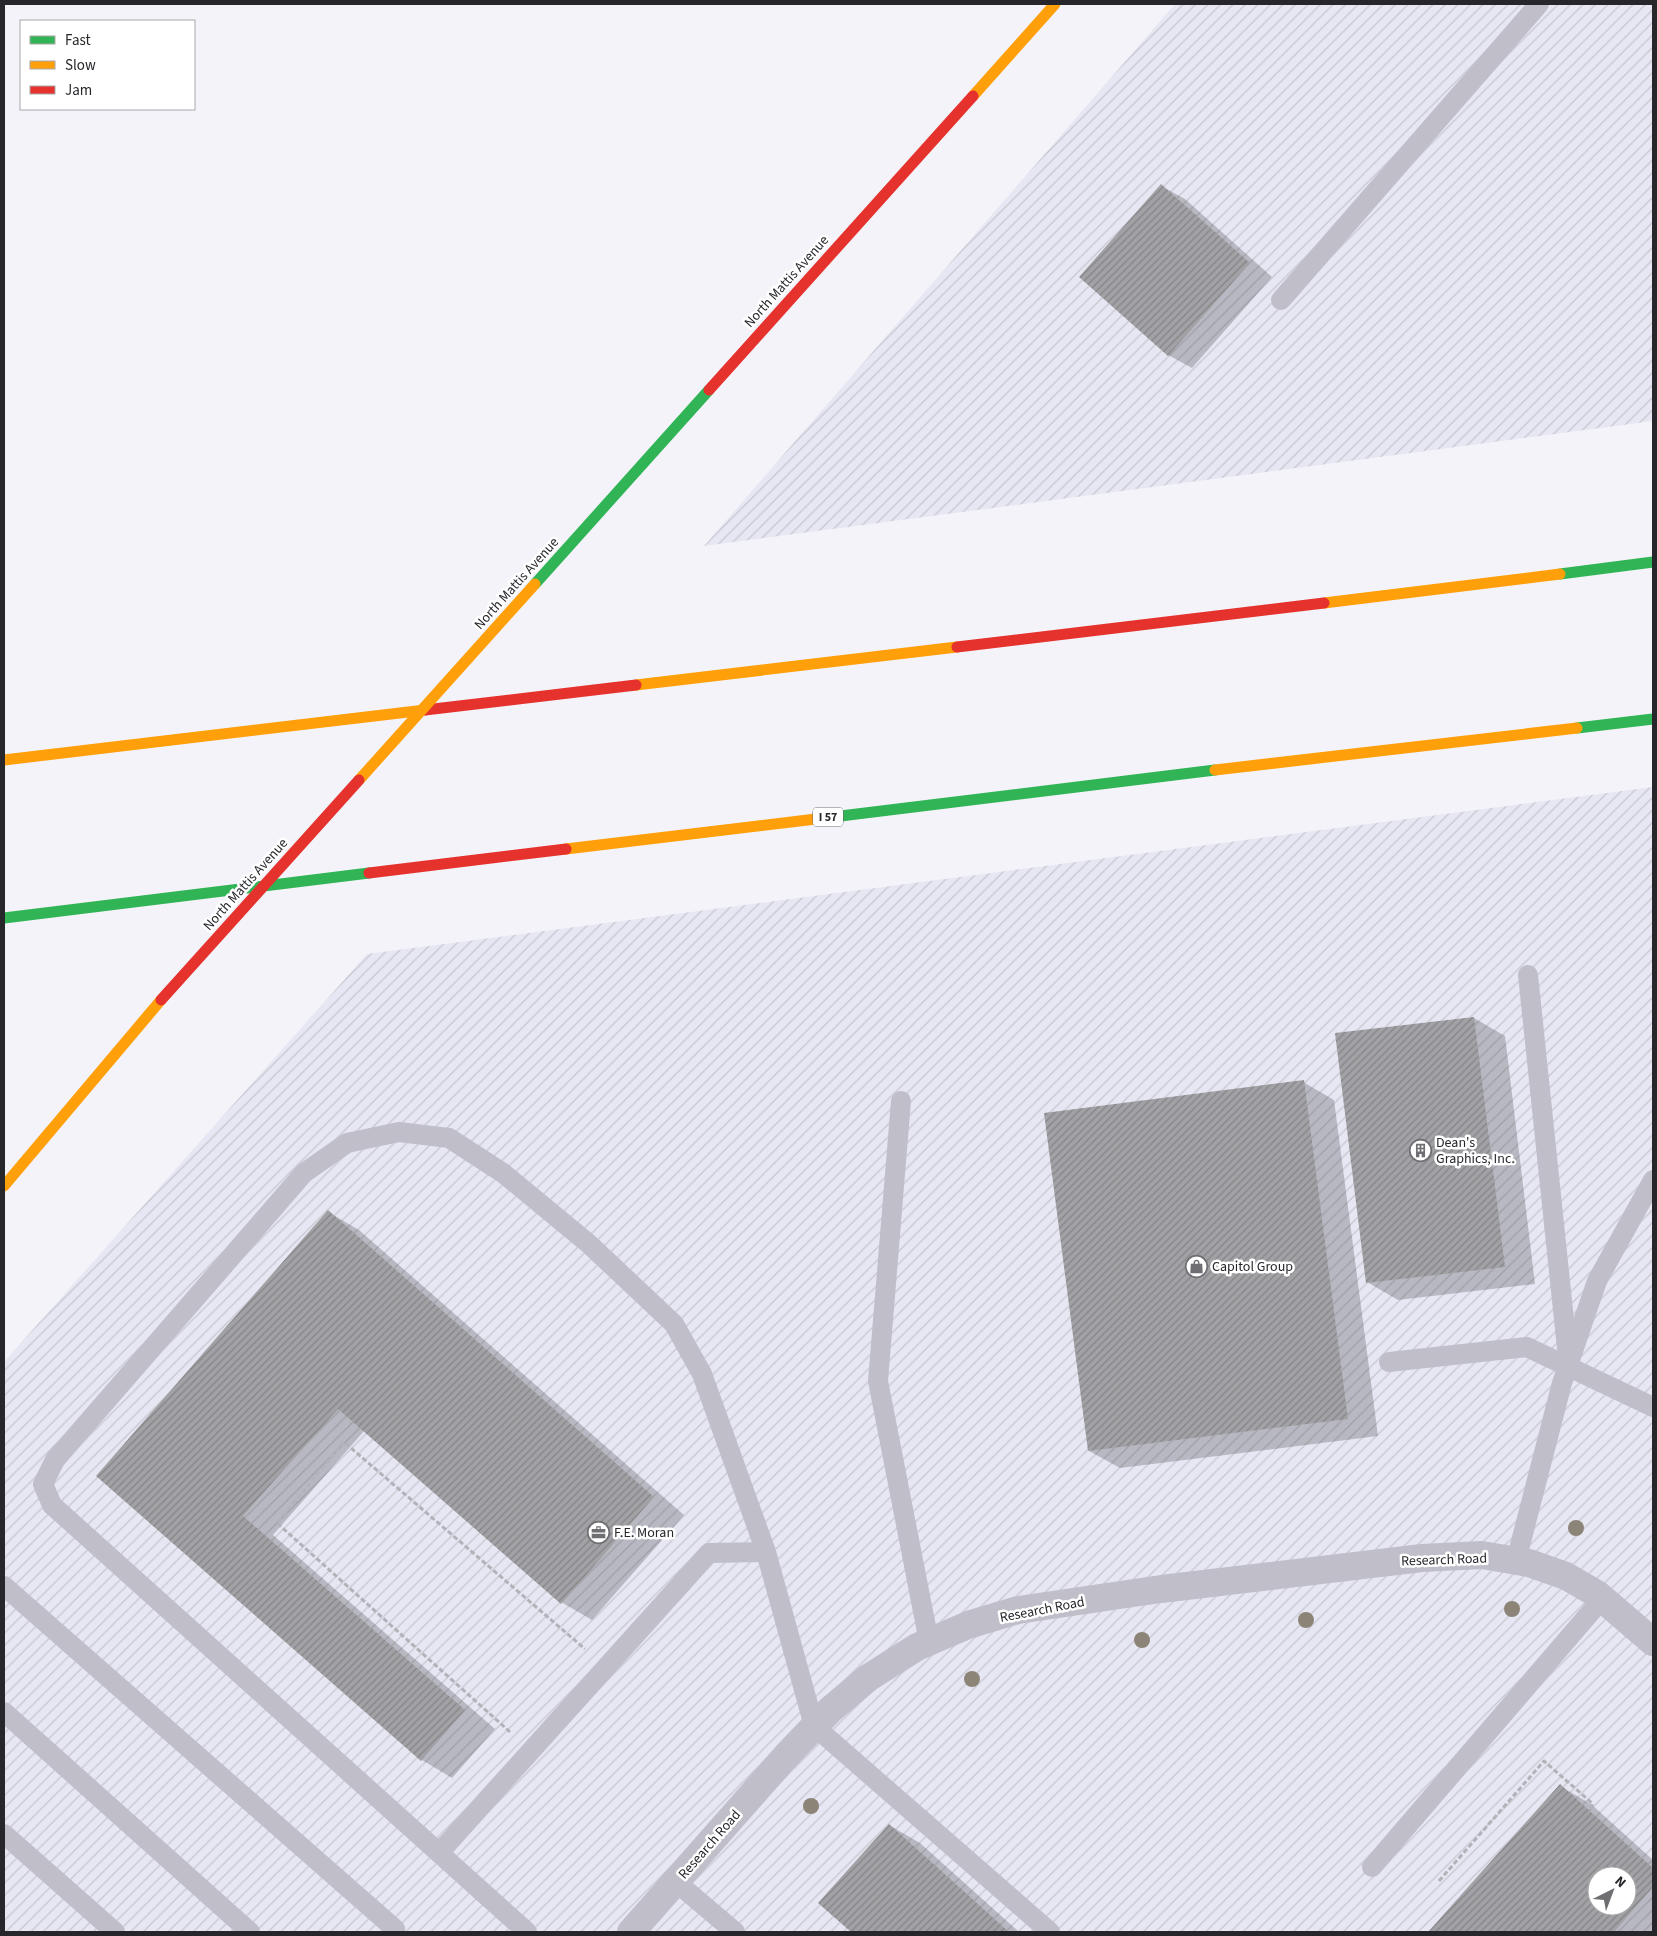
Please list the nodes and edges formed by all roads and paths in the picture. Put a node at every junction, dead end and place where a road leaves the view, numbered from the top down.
1 (1055, 4) edge
2 (1539, 4) edge
3 (1281, 300) dead end
4 (1653, 562) edge
5 (1653, 719) edge
6 (4, 760) edge
7 (4, 918) edge
8 (1528, 975) dead end
9 (901, 1101) dead end
10 (1653, 1180) edge
11 (4, 1186) edge
12 (1389, 1362) dead end
13 (1568, 1365) junction
14 (1653, 1407) edge
15 (766, 1552) junction
16 (1516, 1561) junction
17 (4, 1586) edge
18 (1602, 1598) junction
19 (929, 1642) junction
20 (1653, 1642) edge
21 (606, 1667) junction
22 (4, 1712) edge
23 (814, 1726) junction
24 (531, 1750) junction
25 (1590, 1810) dead end
26 (4, 1834) edge
27 (439, 1853) junction
28 (1372, 1867) dead end
29 (1439, 1881) dead end
30 (676, 1882) junction
31 (115, 1932) edge
32 (250, 1932) edge
33 (395, 1932) edge
34 (527, 1932) edge
35 (631, 1932) edge
36 (735, 1932) edge
37 (1050, 1932) edge

1 - 11 main road, North Mattis Avenue, bridge
2 - 3 lane
4 - 6 main road
5 - 7 main road, I 57
8 - 13 lane
9 - 19 lane
10 - 13 lane
12 - 13 lane
13 - 14 lane
13 - 16 lane
15 - 21 lane
15 - 23 lane
15 - 27 lane
16 - 18 street, Research Road
16 - 19 street, Research Road
17 - 33 lane
18 - 20 street, Research Road
18 - 28 lane
19 - 23 street, Research Road
21 - 24 lane
21 - 24 path
22 - 32 lane
23 - 30 street, Research Road
23 - 37 lane
24 - 27 lane
25 - 29 path
26 - 31 lane
27 - 34 lane
30 - 35 street, Research Road
30 - 36 lane

